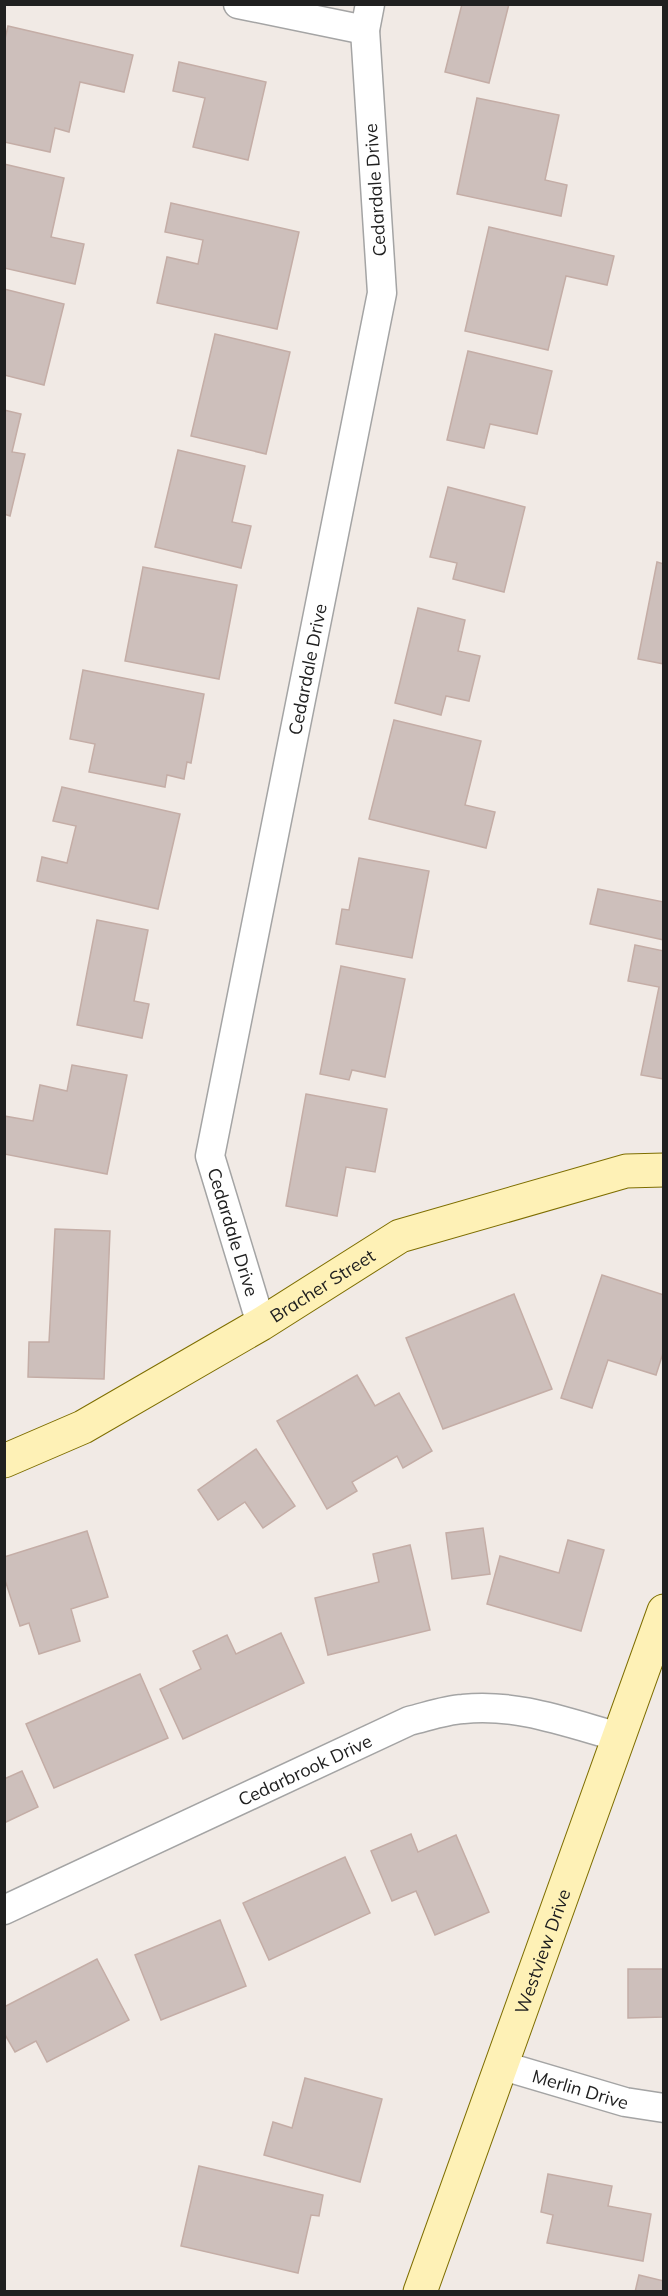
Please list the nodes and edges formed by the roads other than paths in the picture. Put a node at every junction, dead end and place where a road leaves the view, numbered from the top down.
1 (238, 4) edge
2 (368, 17) edge
3 (663, 1170) edge
4 (261, 1324) junction
5 (4, 1461) edge
6 (663, 1611) edge
7 (619, 1737) junction
8 (4, 1910) edge
9 (500, 2065) junction
10 (663, 2108) edge
11 (420, 2292) edge

1 - 2 street
2 - 4 street, Cedardale Drive
3 - 4 street, Bracher Street
4 - 5 street, Bracher Street
6 - 7 street, Westview Drive
7 - 8 street, Cedarbrook Drive
7 - 9 street, Westview Drive
9 - 10 street, Merlin Drive
9 - 11 street, Westview Drive

